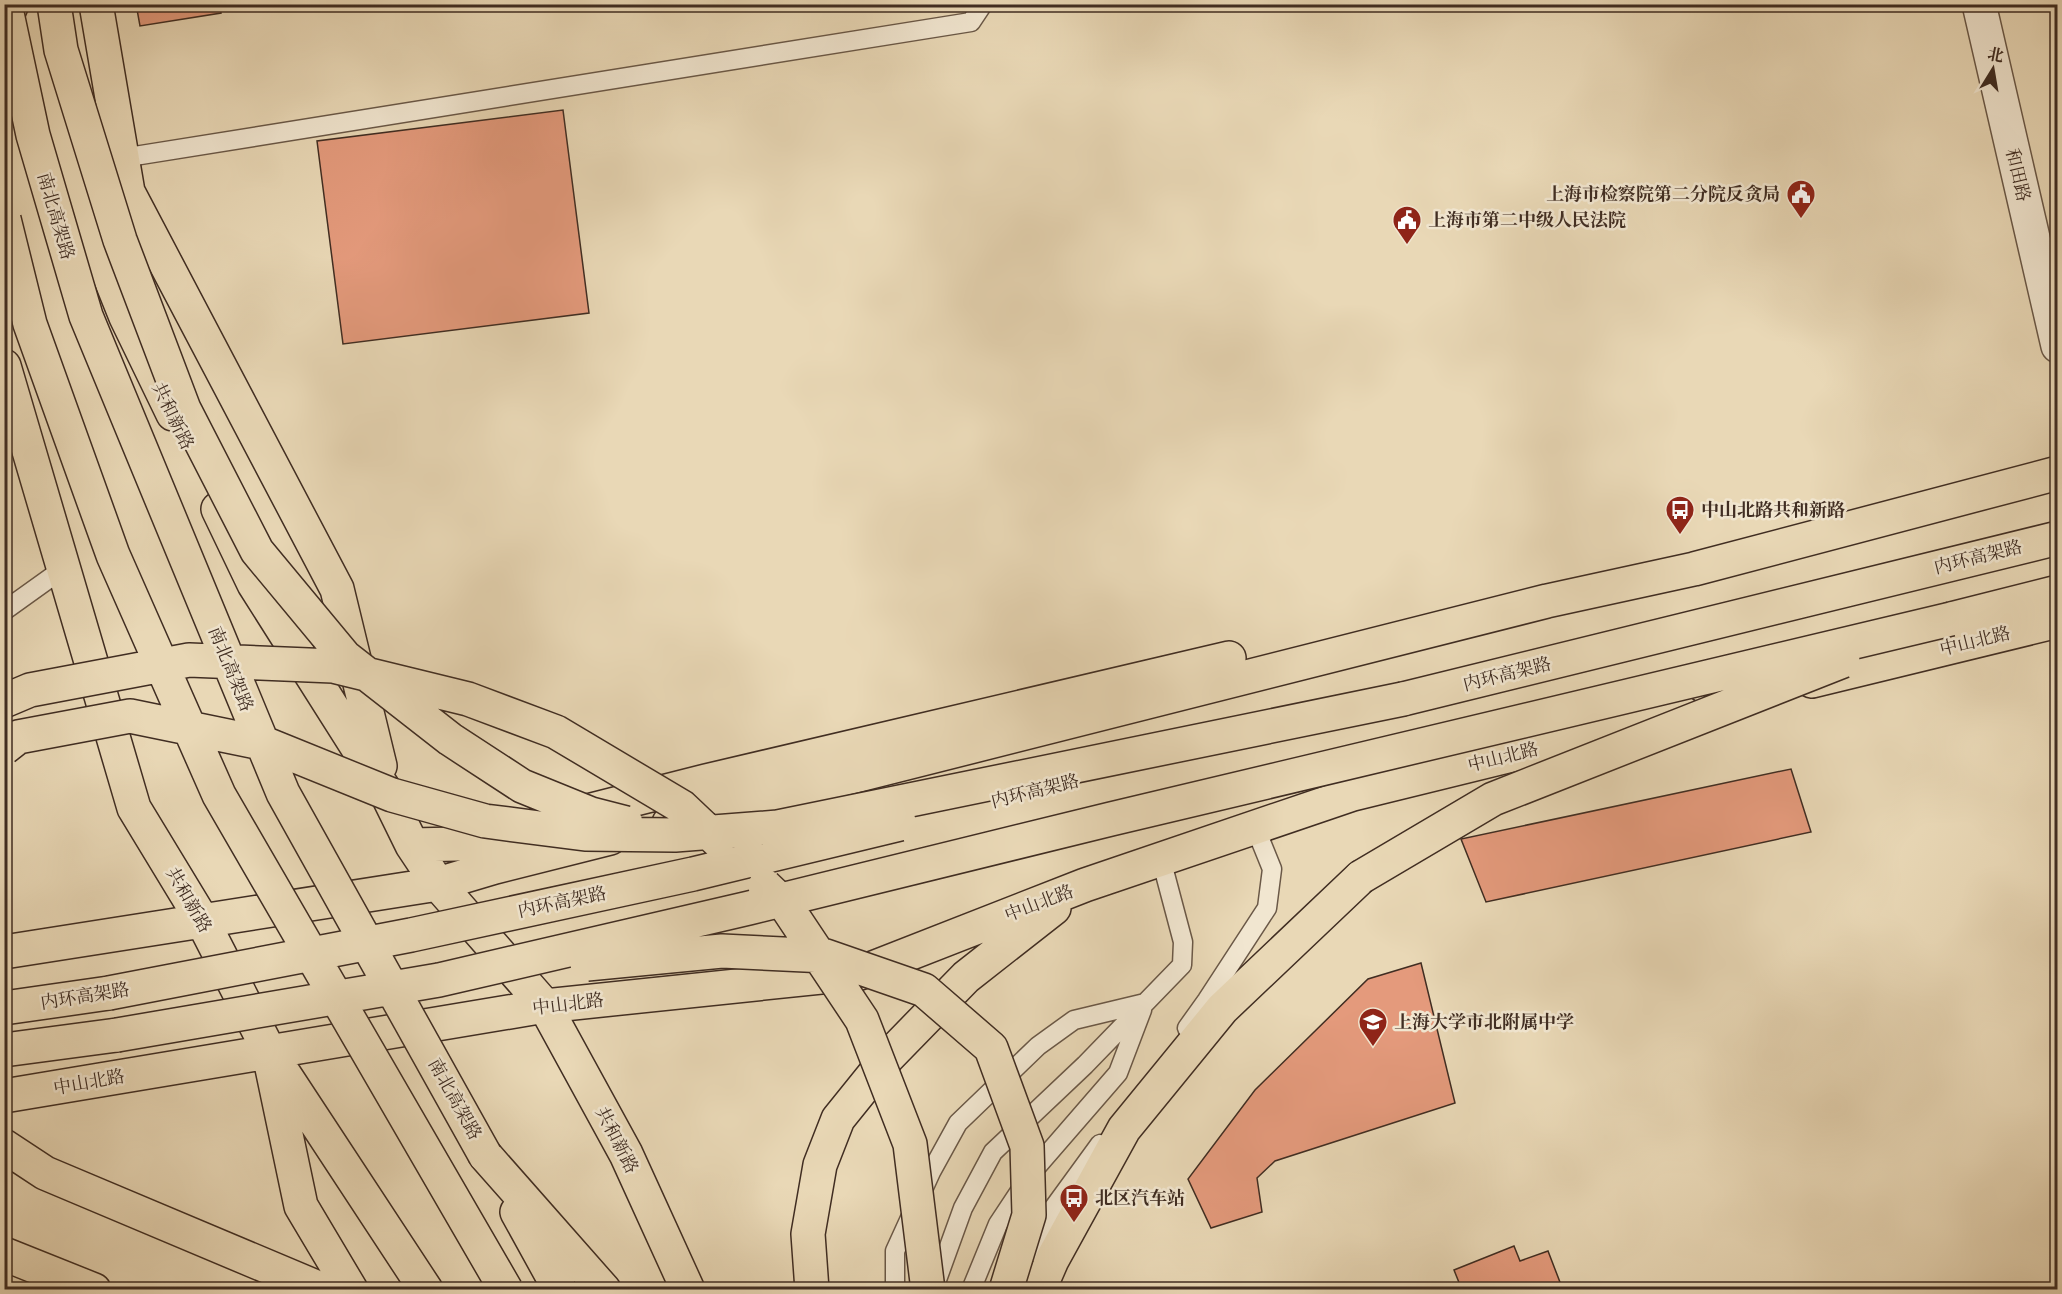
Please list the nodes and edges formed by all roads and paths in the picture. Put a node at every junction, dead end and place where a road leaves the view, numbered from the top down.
1 (5, 4) edge
2 (39, 4) edge
3 (54, 4) edge
4 (96, 4) edge
5 (983, 4) edge
6 (1978, 4) edge
7 (122, 158) junction
8 (128, 192) junction
9 (4, 219) edge
10 (126, 317) junction
11 (2058, 346) edge
12 (4, 366) edge
13 (2058, 473) edge
14 (2058, 538) edge
15 (64, 568) junction
16 (2058, 592) edge
17 (1547, 601) junction
18 (4, 611) edge
19 (1951, 619) junction
20 (2058, 621) edge
21 (1403, 699) junction
22 (4, 701) edge
23 (4, 748) edge
24 (387, 794) junction
25 (1256, 827) junction
26 (675, 835) junction
27 (412, 845) junction
28 (1161, 859) junction
29 (438, 884) junction
30 (1085, 885) junction
31 (202, 920) junction
32 (4, 952) edge
33 (439, 980) junction
34 (1145, 1003) junction
35 (545, 1006) junction
36 (4, 1008) edge
37 (4, 1050) edge
38 (269, 1051) junction
39 (4, 1096) edge
40 (4, 1146) edge
41 (485, 1155) junction
42 (4, 1254) edge
43 (94, 1290) edge
44 (323, 1290) edge
45 (351, 1290) edge
46 (426, 1290) edge
47 (506, 1290) edge
48 (560, 1290) edge
49 (604, 1290) edge
50 (688, 1290) edge
51 (812, 1290) edge
52 (895, 1290) edge
53 (928, 1290) edge
54 (933, 1290) edge
55 (971, 1290) edge
56 (1006, 1290) edge
57 (1016, 1290) edge
58 (1039, 1290) edge

1 - 41 main road, 南北高架路, bridge
2 - 10 main road, 共和新路
3 - 26 main road, bridge
4 - 7 main road, 共和新路
5 - 7 lane
6 - 11 street, 和田路
7 - 8 main road, 共和新路
8 - 10 main road
8 - 24 main road, 共和新路
9 - 47 main road, bridge
10 - 24 main road, 共和新路
12 - 15 main road, 共和新路
13 - 17 main road
14 - 21 main road, 内环高架路
15 - 18 lane
15 - 31 main road, 共和新路
16 - 19 main road
17 - 27 main road
17 - 29 main road
19 - 33 main road, bridge
19 - 58 main road, bridge
20 - 25 main road, 中山北路
21 - 26 main road, bridge
21 - 36 main road, 内环高架路, bridge
22 - 53 main road, bridge
23 - 26 main road, bridge
24 - 27 main road, 共和新路
25 - 28 main road, 中山北路
25 - 57 lane
27 - 29 main road, 共和新路
28 - 30 main road, 中山北路
28 - 34 lane
29 - 31 main road
29 - 35 main road, 共和新路
30 - 35 main road, 中山北路
30 - 51 main road
31 - 32 main road
31 - 38 main road, 共和新路
33 - 37 main road, bridge
33 - 56 main road, bridge
34 - 52 lane
34 - 54 lane
34 - 55 lane
35 - 38 main road, 中山北路
35 - 50 main road, 共和新路
38 - 39 main road, 中山北路
38 - 45 main road, 共和新路
38 - 46 main road, 共和新路
40 - 44 main road
41 - 48 main road, 南北高架路
41 - 49 main road
42 - 43 main road

